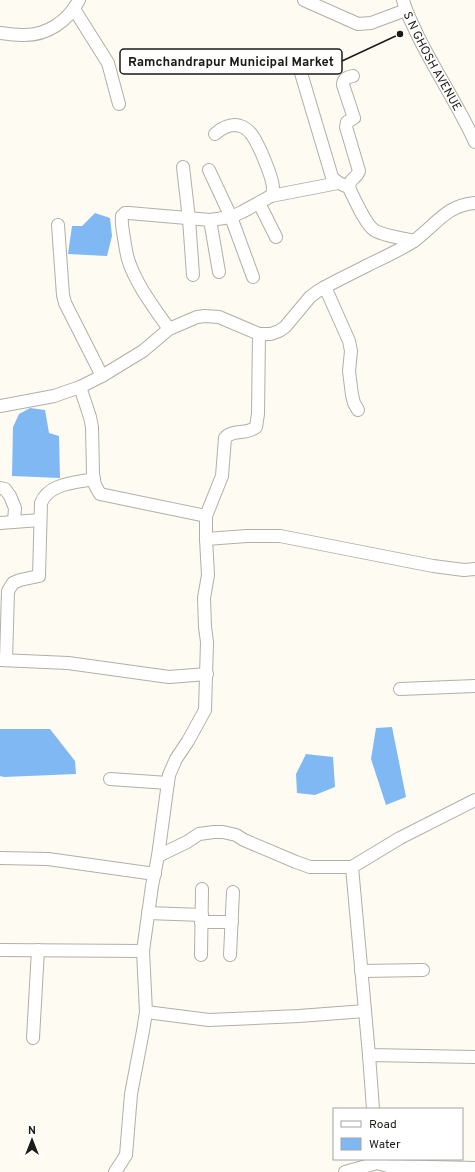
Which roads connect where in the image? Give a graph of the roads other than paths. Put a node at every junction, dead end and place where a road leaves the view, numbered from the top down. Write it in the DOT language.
graph roads {
  1 [pos="304,0"];
  2 [pos="76,5"];
  3 [pos="404,5"];
  4 [pos="0,33"];
  5 [pos="298,63"];
  6 [pos="353,76"];
  7 [pos="119,104"];
  8 [pos="215,134"];
  9 [pos="475,142"];
  10 [pos="183,167"];
  11 [pos="209,170"];
  12 [pos="344,185"];
  13 [pos="271,196"];
  14 [pos="259,203"];
  15 [pos="475,203"];
  16 [pos="231,217"];
  17 [pos="189,219"];
  18 [pos="210,220"];
  19 [pos="58,225"];
  20 [pos="276,237"];
  21 [pos="414,240"];
  22 [pos="219,272"];
  23 [pos="193,275"];
  24 [pos="253,277"];
  25 [pos="325,287"];
  26 [pos="169,329"];
  27 [pos="259,334"];
  28 [pos="102,376"];
  29 [pos="80,387"];
  30 [pos="0,406"];
  31 [pos="358,410"];
  32 [pos="94,480"];
  33 [pos="0,488"];
  34 [pos="206,516"];
  35 [pos="40,520"];
  36 [pos="14,522"];
  37 [pos="0,523"];
  38 [pos="206,539"];
  39 [pos="475,569"];
  40 [pos="3,660"];
  41 [pos="206,674"];
  42 [pos="475,686"];
  43 [pos="400,689"];
  44 [pos="110,779"];
  45 [pos="168,783"];
  46 [pos="475,800"];
  47 [pos="158,856"];
  48 [pos="0,858"];
  49 [pos="352,867"];
  50 [pos="155,874"];
  51 [pos="202,889"];
  52 [pos="233,892"];
  53 [pos="148,913"];
  54 [pos="202,918"];
  55 [pos="232,922"];
  56 [pos="0,950"];
  57 [pos="38,950"];
  58 [pos="144,951"];
  59 [pos="201,955"];
  60 [pos="230,955"];
  61 [pos="423,970"];
  62 [pos="361,971"];
  63 [pos="365,1010"];
  64 [pos="146,1012"];
  65 [pos="33,1038"];
  66 [pos="369,1055"];
  67 [pos="475,1057"];
  68 [pos="373,1108"];
  69 [pos="377,1161"];
  70 [pos="475,1168"];
  71 [pos="115,1172"];
  72 [pos="345,1172"];
  1 -- 3 [label="street"];
  2 -- 4 [label="street"];
  2 -- 7 [label="street"];
  3 -- 9 [label="street, S N GHOSH AVENUE"];
  5 -- 12 [label="street"];
  6 -- 12 [label="street"];
  8 -- 13 [label="street"];
  10 -- 17 [label="street"];
  11 -- 16 [label="street"];
  12 -- 13 [label="street"];
  12 -- 21 [label="street"];
  13 -- 14 [label="street"];
  14 -- 16 [label="street"];
  14 -- 20 [label="street"];
  15 -- 21 [label="street"];
  16 -- 18 [label="street"];
  16 -- 24 [label="street"];
  17 -- 18 [label="street"];
  17 -- 23 [label="street"];
  17 -- 26 [label="street"];
  18 -- 22 [label="street"];
  19 -- 28 [label="street"];
  21 -- 25 [label="street"];
  25 -- 27 [label="street"];
  25 -- 31 [label="street"];
  26 -- 27 [label="street"];
  26 -- 28 [label="street"];
  27 -- 34 [label="street"];
  28 -- 29 [label="street"];
  29 -- 30 [label="street"];
  29 -- 32 [label="street"];
  32 -- 34 [label="street"];
  32 -- 35 [label="street"];
  33 -- 36 [label="street"];
  34 -- 38 [label="street"];
  35 -- 36 [label="street"];
  35 -- 40 [label="street"];
  36 -- 37 [label="street"];
  38 -- 39 [label="street"];
  38 -- 41 [label="street"];
  40 -- 41 [label="street"];
  41 -- 45 [label="street"];
  42 -- 43 [label="street"];
  44 -- 45 [label="street"];
  45 -- 47 [label="street"];
  46 -- 49 [label="street"];
  47 -- 49 [label="street"];
  47 -- 50 [label="street"];
  48 -- 50 [label="street"];
  49 -- 62 [label="street"];
  50 -- 53 [label="street"];
  51 -- 54 [label="street"];
  52 -- 55 [label="street"];
  53 -- 54 [label="street"];
  53 -- 58 [label="street"];
  54 -- 55 [label="street"];
  54 -- 59 [label="street"];
  55 -- 60 [label="street"];
  56 -- 57 [label="street"];
  57 -- 58 [label="street"];
  57 -- 65 [label="street"];
  58 -- 64 [label="street"];
  61 -- 62 [label="street"];
  62 -- 63 [label="street"];
  63 -- 64 [label="street"];
  63 -- 66 [label="street"];
  64 -- 71 [label="street"];
  66 -- 67 [label="street"];
  66 -- 68 [label="street"];
  69 -- 70 [label="street"];
  69 -- 72 [label="street"];
}
